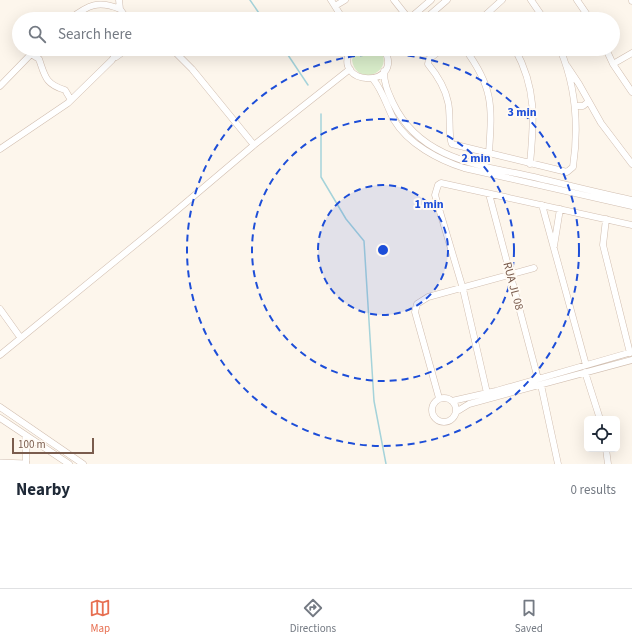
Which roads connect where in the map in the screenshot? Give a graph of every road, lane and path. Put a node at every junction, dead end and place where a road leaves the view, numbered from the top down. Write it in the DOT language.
graph roads {
  1 [pos="92,0"];
  2 [pos="119,0"];
  3 [pos="330,0"];
  4 [pos="345,0"];
  5 [pos="394,0"];
  6 [pos="431,0"];
  7 [pos="447,0"];
  8 [pos="502,0"];
  9 [pos="531,0"];
  10 [pos="578,0"];
  11 [pos="335,6"];
  12 [pos="86,7"];
  13 [pos="120,9"];
  14 [pos="79,12"];
  15 [pos="122,12"];
  16 [pos="339,12"];
  17 [pos="403,12"];
  18 [pos="417,12"];
  19 [pos="433,12"];
  20 [pos="489,12"];
  21 [pos="539,12"];
  22 [pos="586,12"];
  23 [pos="632,53"];
  24 [pos="29,56"];
  25 [pos="35,56"];
  26 [pos="115,56"];
  27 [pos="117,56"];
  28 [pos="179,56"];
  29 [pos="349,56"];
  30 [pos="387,56"];
  31 [pos="433,56"];
  32 [pos="470,56"];
  33 [pos="518,56"];
  34 [pos="563,56"];
  35 [pos="609,56"];
  36 [pos="112,60"];
  37 [pos="613,64"];
  38 [pos="566,65"];
  39 [pos="350,69"];
  40 [pos="384,71"];
  41 [pos="373,79"];
  42 [pos="579,84"];
  43 [pos="0,86"];
  44 [pos="573,88"];
  45 [pos="632,92"];
  46 [pos="71,100"];
  47 [pos="588,102"];
  48 [pos="576,106"];
  49 [pos="254,145"];
  50 [pos="0,149"];
  51 [pos="489,154"];
  52 [pos="530,164"];
  53 [pos="632,164"];
  54 [pos="489,194"];
  55 [pos="632,200"];
  56 [pos="542,205"];
  57 [pos="632,206"];
  58 [pos="560,209"];
  59 [pos="606,219"];
  60 [pos="632,225"];
  61 [pos="553,247"];
  62 [pos="534,268"];
  63 [pos="510,275"];
  64 [pos="463,289"];
  65 [pos="0,310"];
  66 [pos="20,337"];
  67 [pos="631,353"];
  68 [pos="0,355"];
  69 [pos="632,360"];
  70 [pos="586,365"];
  71 [pos="586,372"];
  72 [pos="564,375"];
  73 [pos="539,382"];
  74 [pos="487,393"];
  75 [pos="439,398"];
  76 [pos="452,400"];
  77 [pos="0,407"];
  78 [pos="456,412"];
  79 [pos="599,416"];
  80 [pos="0,418"];
  81 [pos="26,436"];
  82 [pos="606,452"];
  83 [pos="0,463"];
  84 [pos="26,463"];
  85 [pos="69,464"];
  86 [pos="83,464"];
  87 [pos="558,464"];
  88 [pos="608,464"];
  1 -- 12 [label="street"];
  2 -- 13 [label="street"];
  3 -- 11 [label="street"];
  4 -- 11 [label="street"];
  5 -- 17 [label="street"];
  6 -- 18 [label="street"];
  7 -- 19 [label="street"];
  8 -- 20 [label="street"];
  9 -- 21 [label="street"];
  10 -- 22 [label="street"];
  11 -- 16 [label="street"];
  12 -- 13 [label="street"];
  12 -- 14 [label="street"];
  13 -- 15 [label="street"];
  23 -- 37 [label="street"];
  24 -- 43 [label="street"];
  25 -- 46 [label="street"];
  26 -- 36 [label="street"];
  27 -- 36 [label="street"];
  28 -- 49 [label="street"];
  29 -- 39 [label="street"];
  30 -- 40 [label="street"];
  31 -- 51 [label="street"];
  32 -- 51 [label="street"];
  33 -- 52 [label="street"];
  34 -- 38 [label="street"];
  35 -- 37 [label="street"];
  36 -- 46 [label="street"];
  37 -- 45 [label="street"];
  38 -- 42 [label="street"];
  38 -- 44 [label="street"];
  39 -- 41 [label="street"];
  39 -- 49 [label="street"];
  40 -- 41 [label="street"];
  40 -- 55 [label="street"];
  41 -- 57 [label="street"];
  42 -- 44 [label="street"];
  42 -- 47 [label="street"];
  44 -- 48 [label="street"];
  46 -- 50 [label="street"];
  47 -- 48 [label="street"];
  47 -- 53 [label="street"];
  48 -- 52 [label="street"];
  49 -- 66 [label="street"];
  51 -- 52 [label="street"];
  54 -- 56 [label="street"];
  54 -- 63 [label="street, RUA JL 08"];
  54 -- 64 [label="street"];
  56 -- 58 [label="street"];
  56 -- 61 [label="street"];
  58 -- 59 [label="street"];
  58 -- 61 [label="street"];
  59 -- 60 [label="street"];
  59 -- 67 [label="street"];
  61 -- 70 [label="street"];
  62 -- 63 [label="street"];
  63 -- 64 [label="street"];
  63 -- 73 [label="street, RUA JL 08"];
  64 -- 74 [label="street"];
  64 -- 75 [label="street"];
  65 -- 66 [label="street"];
  66 -- 68 [label="street"];
  67 -- 70 [label="street"];
  69 -- 71 [label="street"];
  70 -- 72 [label="street"];
  71 -- 72 [label="street"];
  71 -- 79 [label="street"];
  72 -- 73 [label="street"];
  73 -- 74 [label="street"];
  73 -- 78 [label="street"];
  73 -- 87 [label="street, RUA JL 08"];
  74 -- 76 [label="street"];
  75 -- 76 [label="street"];
  75 -- 78 [label="street"];
  76 -- 78 [label="street"];
  77 -- 86 [label="street"];
  80 -- 81 [label="street"];
  81 -- 84 [label="street"];
  81 -- 85 [label="street"];
  82 -- 88 [label="street"];
  83 -- 84 [label="street"];
}
